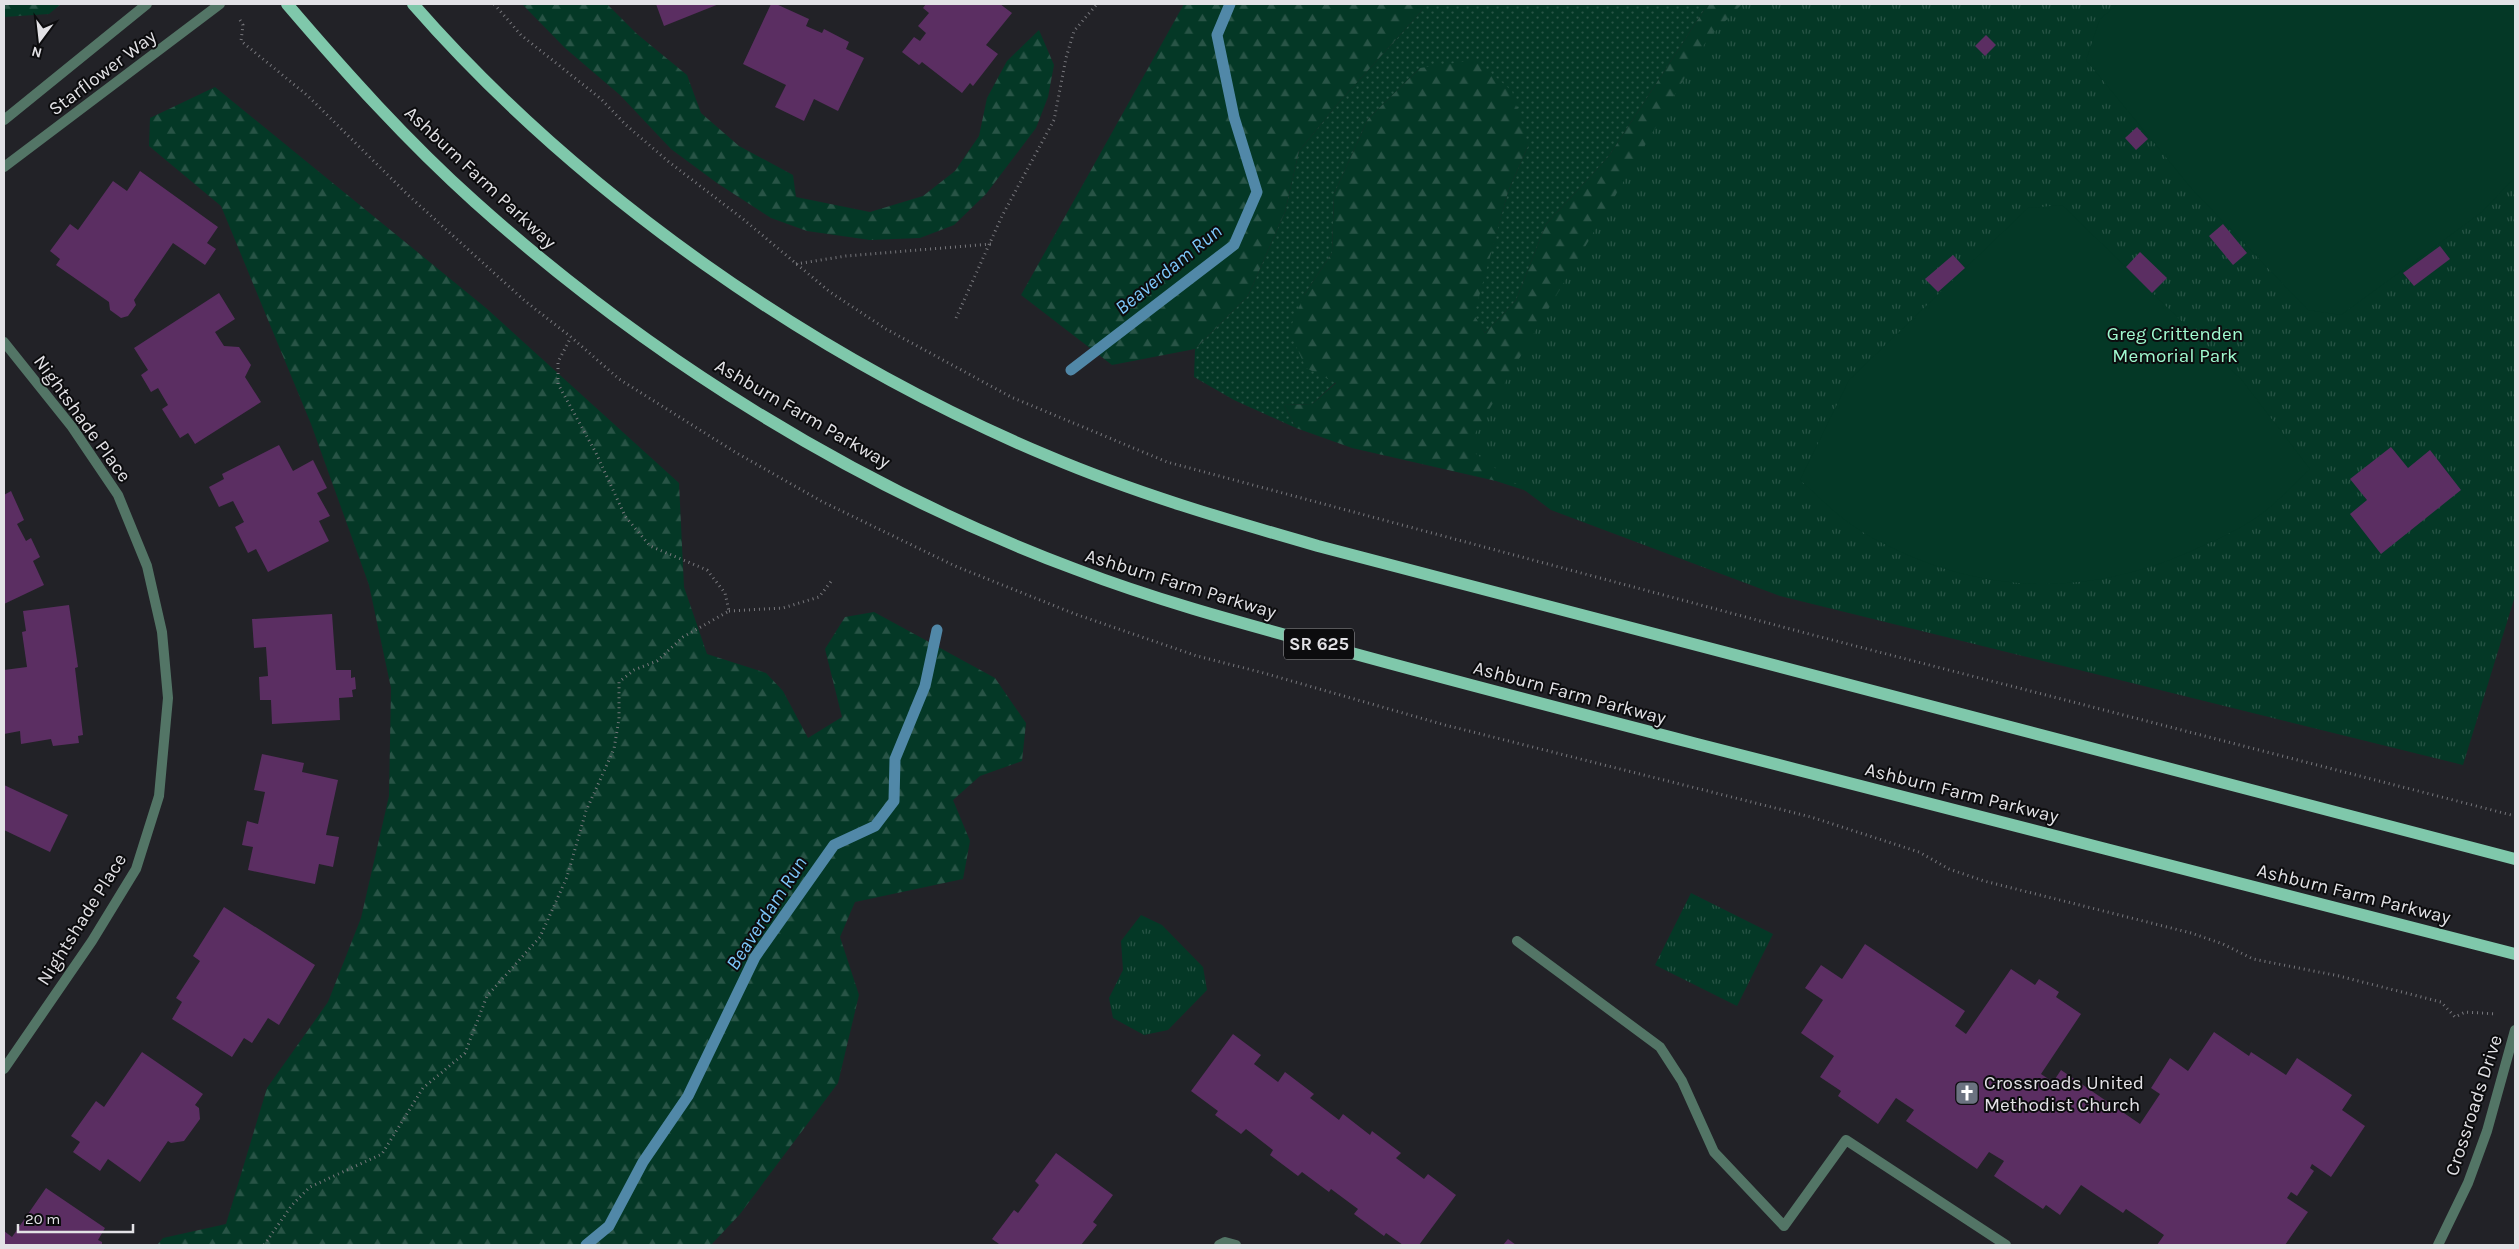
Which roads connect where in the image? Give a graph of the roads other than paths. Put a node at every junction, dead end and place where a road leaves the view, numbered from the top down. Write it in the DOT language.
graph roads {
  1 [pos="147,4"];
  2 [pos="220,4"];
  3 [pos="286,4"];
  4 [pos="413,4"];
  5 [pos="4,120"];
  6 [pos="4,167"];
  7 [pos="4,342"];
  8 [pos="2515,859"];
  9 [pos="1517,941"];
  10 [pos="2515,954"];
  11 [pos="2515,1030"];
  12 [pos="4,1069"];
  13 [pos="1220,1245"];
  14 [pos="1236,1245"];
  15 [pos="2006,1245"];
  16 [pos="2438,1245"];
  1 -- 5 [label="street, Starflower Way"];
  2 -- 6 [label="street, Starflower Way"];
  3 -- 10 [label="main road, Ashburn Farm Parkway / SR 625"];
  4 -- 8 [label="main road"];
  7 -- 12 [label="street, Nightshade Place"];
  9 -- 15 [label="street"];
  11 -- 16 [label="street, Crossroads Drive"];
  13 -- 14 [label="street"];
}
